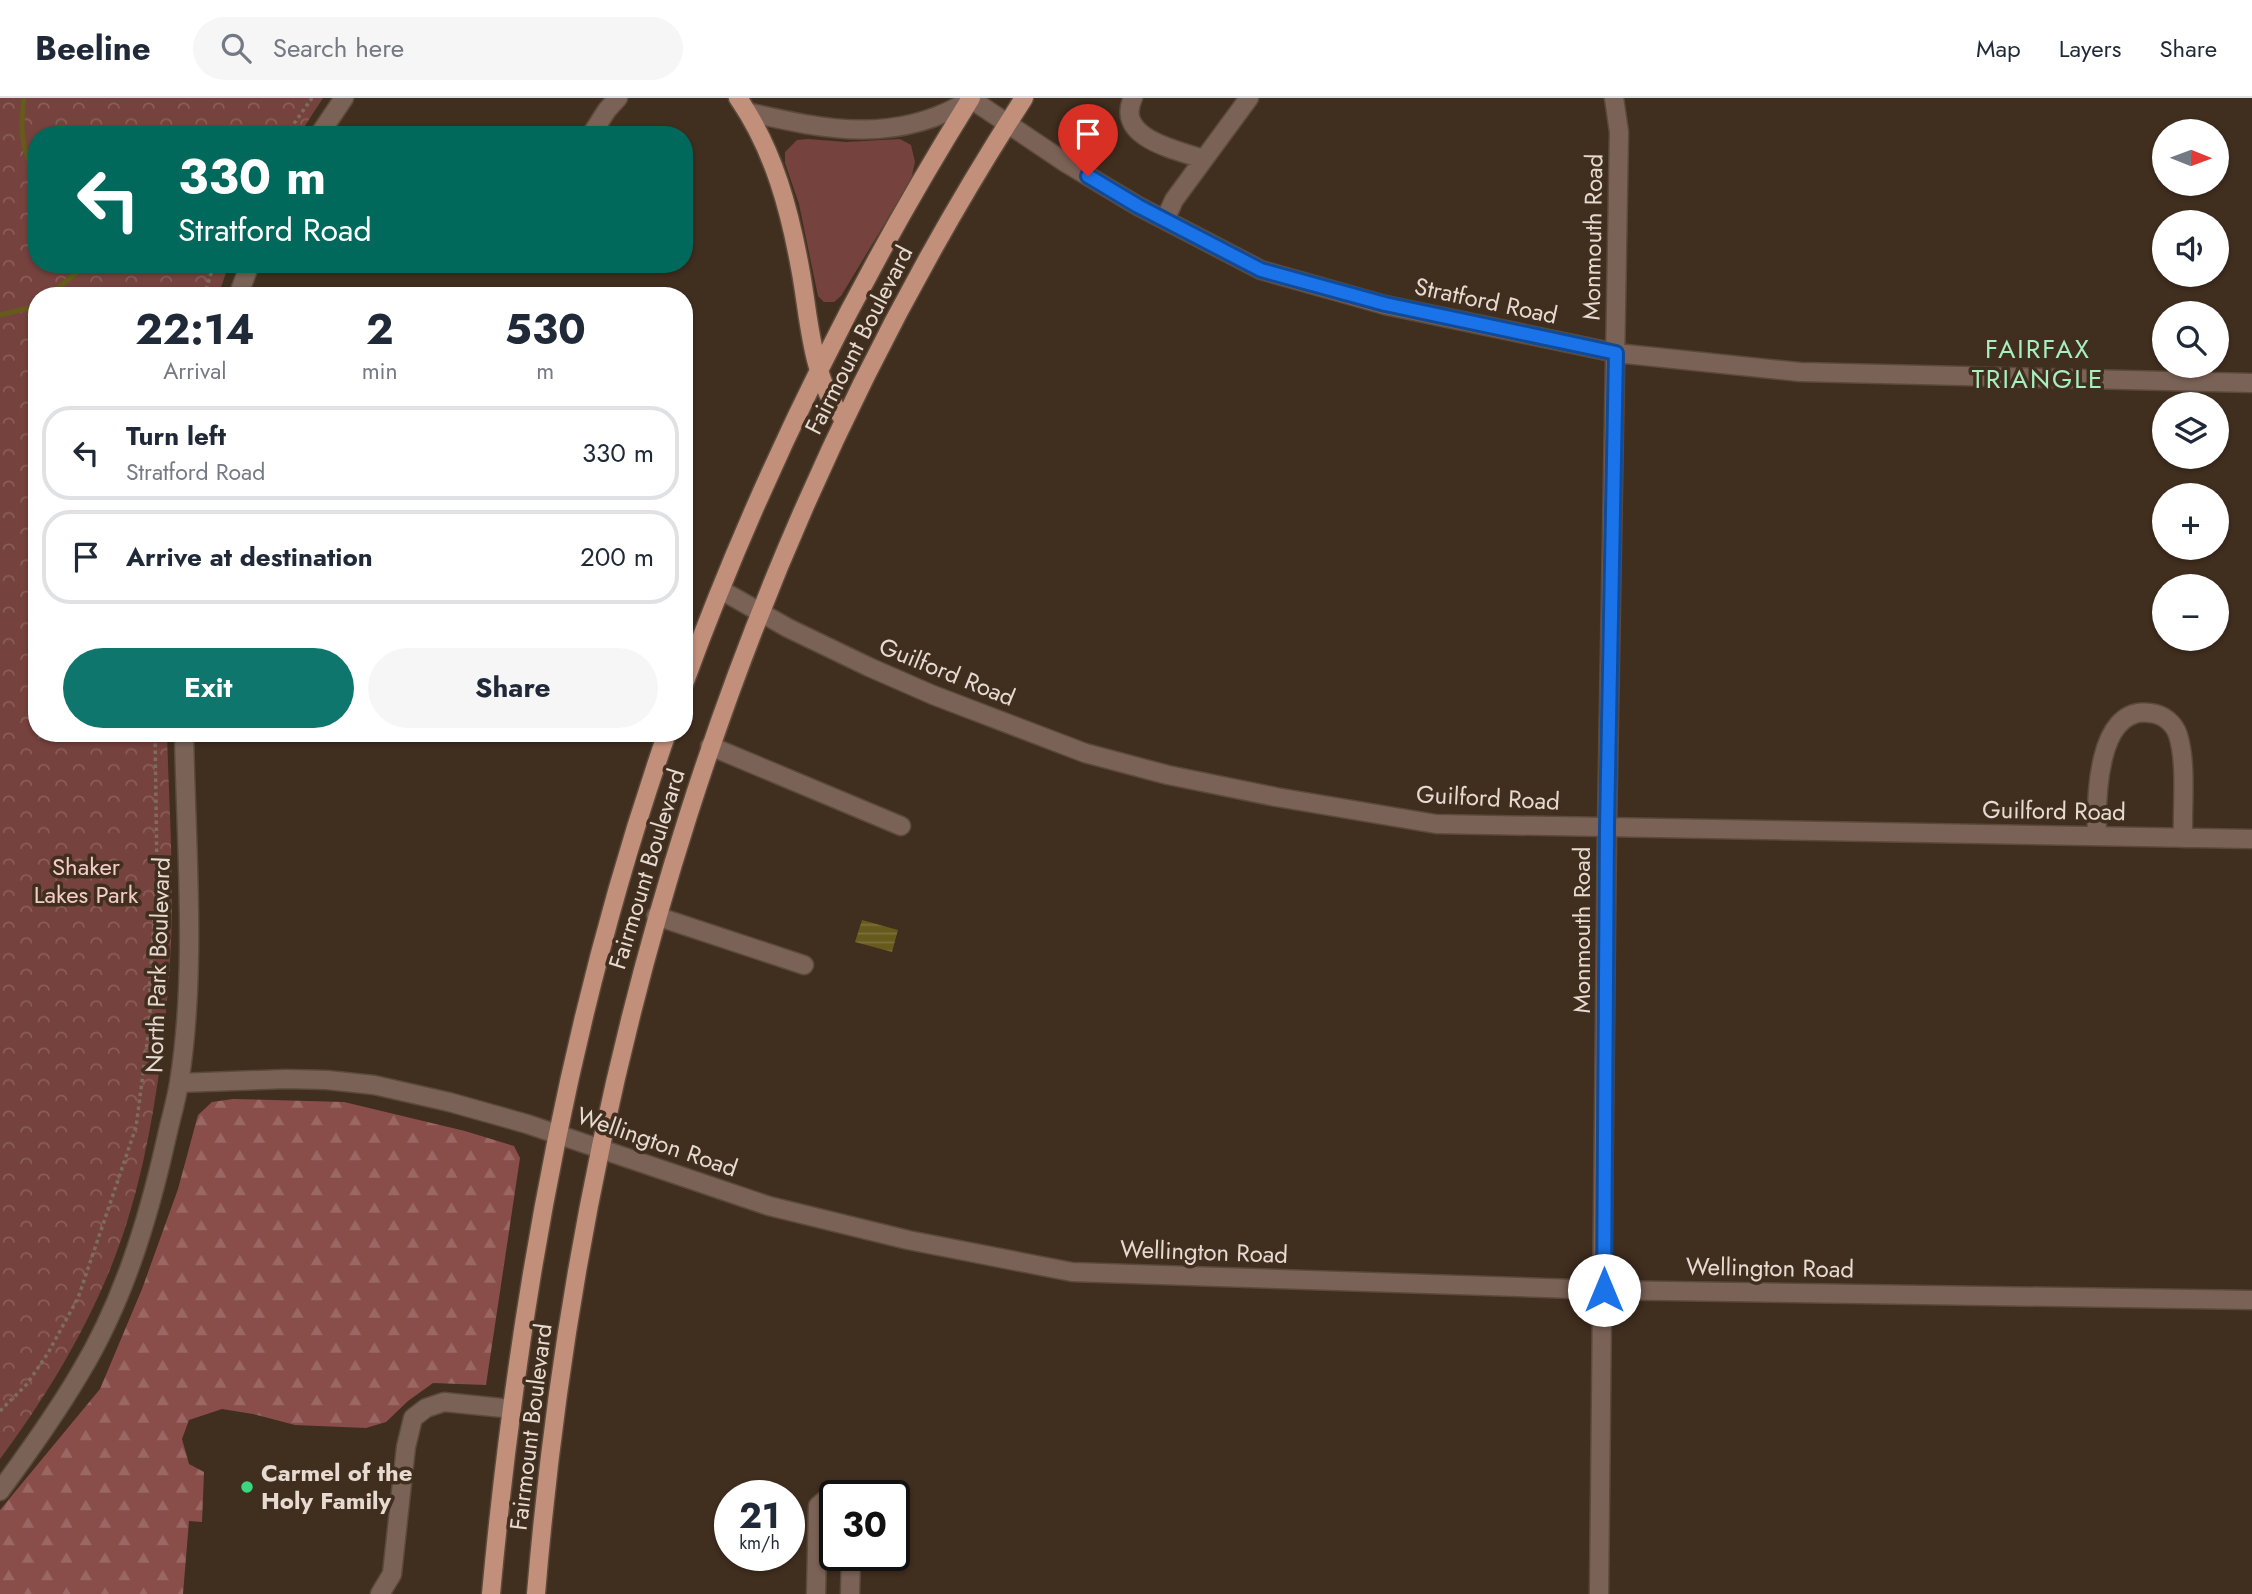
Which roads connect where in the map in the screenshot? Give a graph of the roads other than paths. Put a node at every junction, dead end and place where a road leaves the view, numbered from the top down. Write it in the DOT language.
graph roads {
  1 [pos="344,98"];
  2 [pos="618,98"];
  3 [pos="1024,98"];
  4 [pos="1133,98"];
  5 [pos="1249,98"];
  6 [pos="1614,98"];
  7 [pos="971,99"];
  8 [pos="742,105"];
  9 [pos="1008,123"];
  10 [pos="325,126"];
  11 [pos="597,126"];
  12 [pos="1203,159"];
  13 [pos="1165,220"];
  14 [pos="1616,353"];
  15 [pos="818,372"];
  16 [pos="2252,383"];
  17 [pos="844,420"];
  18 [pos="721,590"];
  19 [pos="760,612"];
  20 [pos="693,661"];
  21 [pos="184,742"];
  22 [pos="664,742"];
  23 [pos="710,746"];
  24 [pos="901,826"];
  25 [pos="1607,827"];
  26 [pos="2097,836"];
  27 [pos="2183,838"];
  28 [pos="2252,839"];
  29 [pos="656,916"];
  30 [pos="804,965"];
  31 [pos="179,1083"];
  32 [pos="556,1134"];
  33 [pos="600,1148"];
  34 [pos="1604,1290"];
  35 [pos="2252,1300"];
  36 [pos="512,1409"];
  37 [pos="0,1491"];
  38 [pos="819,1505"];
  39 [pos="850,1571"];
  40 [pos="380,1594"];
  41 [pos="491,1594"];
  42 [pos="536,1594"];
  43 [pos="816,1594"];
  44 [pos="850,1594"];
  45 [pos="1599,1594"];
  1 -- 10 [label="street"];
  2 -- 11 [label="street"];
  3 -- 9 [label="main road, Fairmount Boulevard"];
  4 -- 12 [label="street"];
  5 -- 12 [label="street"];
  6 -- 14 [label="street, Monmouth Road"];
  7 -- 8 [label="street"];
  7 -- 9 [label="street, Stratford Road"];
  7 -- 15 [label="main road, Fairmount Boulevard"];
  8 -- 15 [label="main road"];
  9 -- 13 [label="street, Stratford Road"];
  9 -- 17 [label="main road, Fairmount Boulevard"];
  12 -- 13 [label="street"];
  13 -- 14 [label="street, Stratford Road"];
  14 -- 16 [label="street, Stratford Road"];
  14 -- 25 [label="street, Monmouth Road"];
  15 -- 17 [label="main road"];
  15 -- 18 [label="main road, Fairmount Boulevard"];
  17 -- 19 [label="main road, Fairmount Boulevard"];
  18 -- 19 [label="street, Guilford Road"];
  18 -- 20 [label="main road, Fairmount Boulevard"];
  19 -- 23 [label="main road, Fairmount Boulevard"];
  19 -- 25 [label="street, Guilford Road"];
  21 -- 31 [label="street, North Park Boulevard"];
  22 -- 32 [label="main road, Fairmount Boulevard"];
  23 -- 24 [label="street"];
  23 -- 29 [label="main road, Fairmount Boulevard"];
  25 -- 26 [label="street, Guilford Road"];
  25 -- 34 [label="street, Monmouth Road"];
  26 -- 27 [label="street, Guilford Road"];
  26 -- 27 [label="street"];
  27 -- 28 [label="street, Guilford Road"];
  29 -- 30 [label="street"];
  29 -- 33 [label="main road, Fairmount Boulevard"];
  31 -- 32 [label="street, Wellington Road"];
  31 -- 37 [label="street, North Park Boulevard"];
  32 -- 33 [label="street, Wellington Road"];
  32 -- 36 [label="main road, Fairmount Boulevard"];
  33 -- 34 [label="street, Wellington Road"];
  33 -- 42 [label="main road, Fairmount Boulevard"];
  34 -- 35 [label="street, Wellington Road"];
  34 -- 45 [label="street, Monmouth Road"];
  36 -- 40 [label="street"];
  36 -- 41 [label="main road, Fairmount Boulevard"];
  38 -- 43 [label="street"];
  39 -- 44 [label="street"];
}
